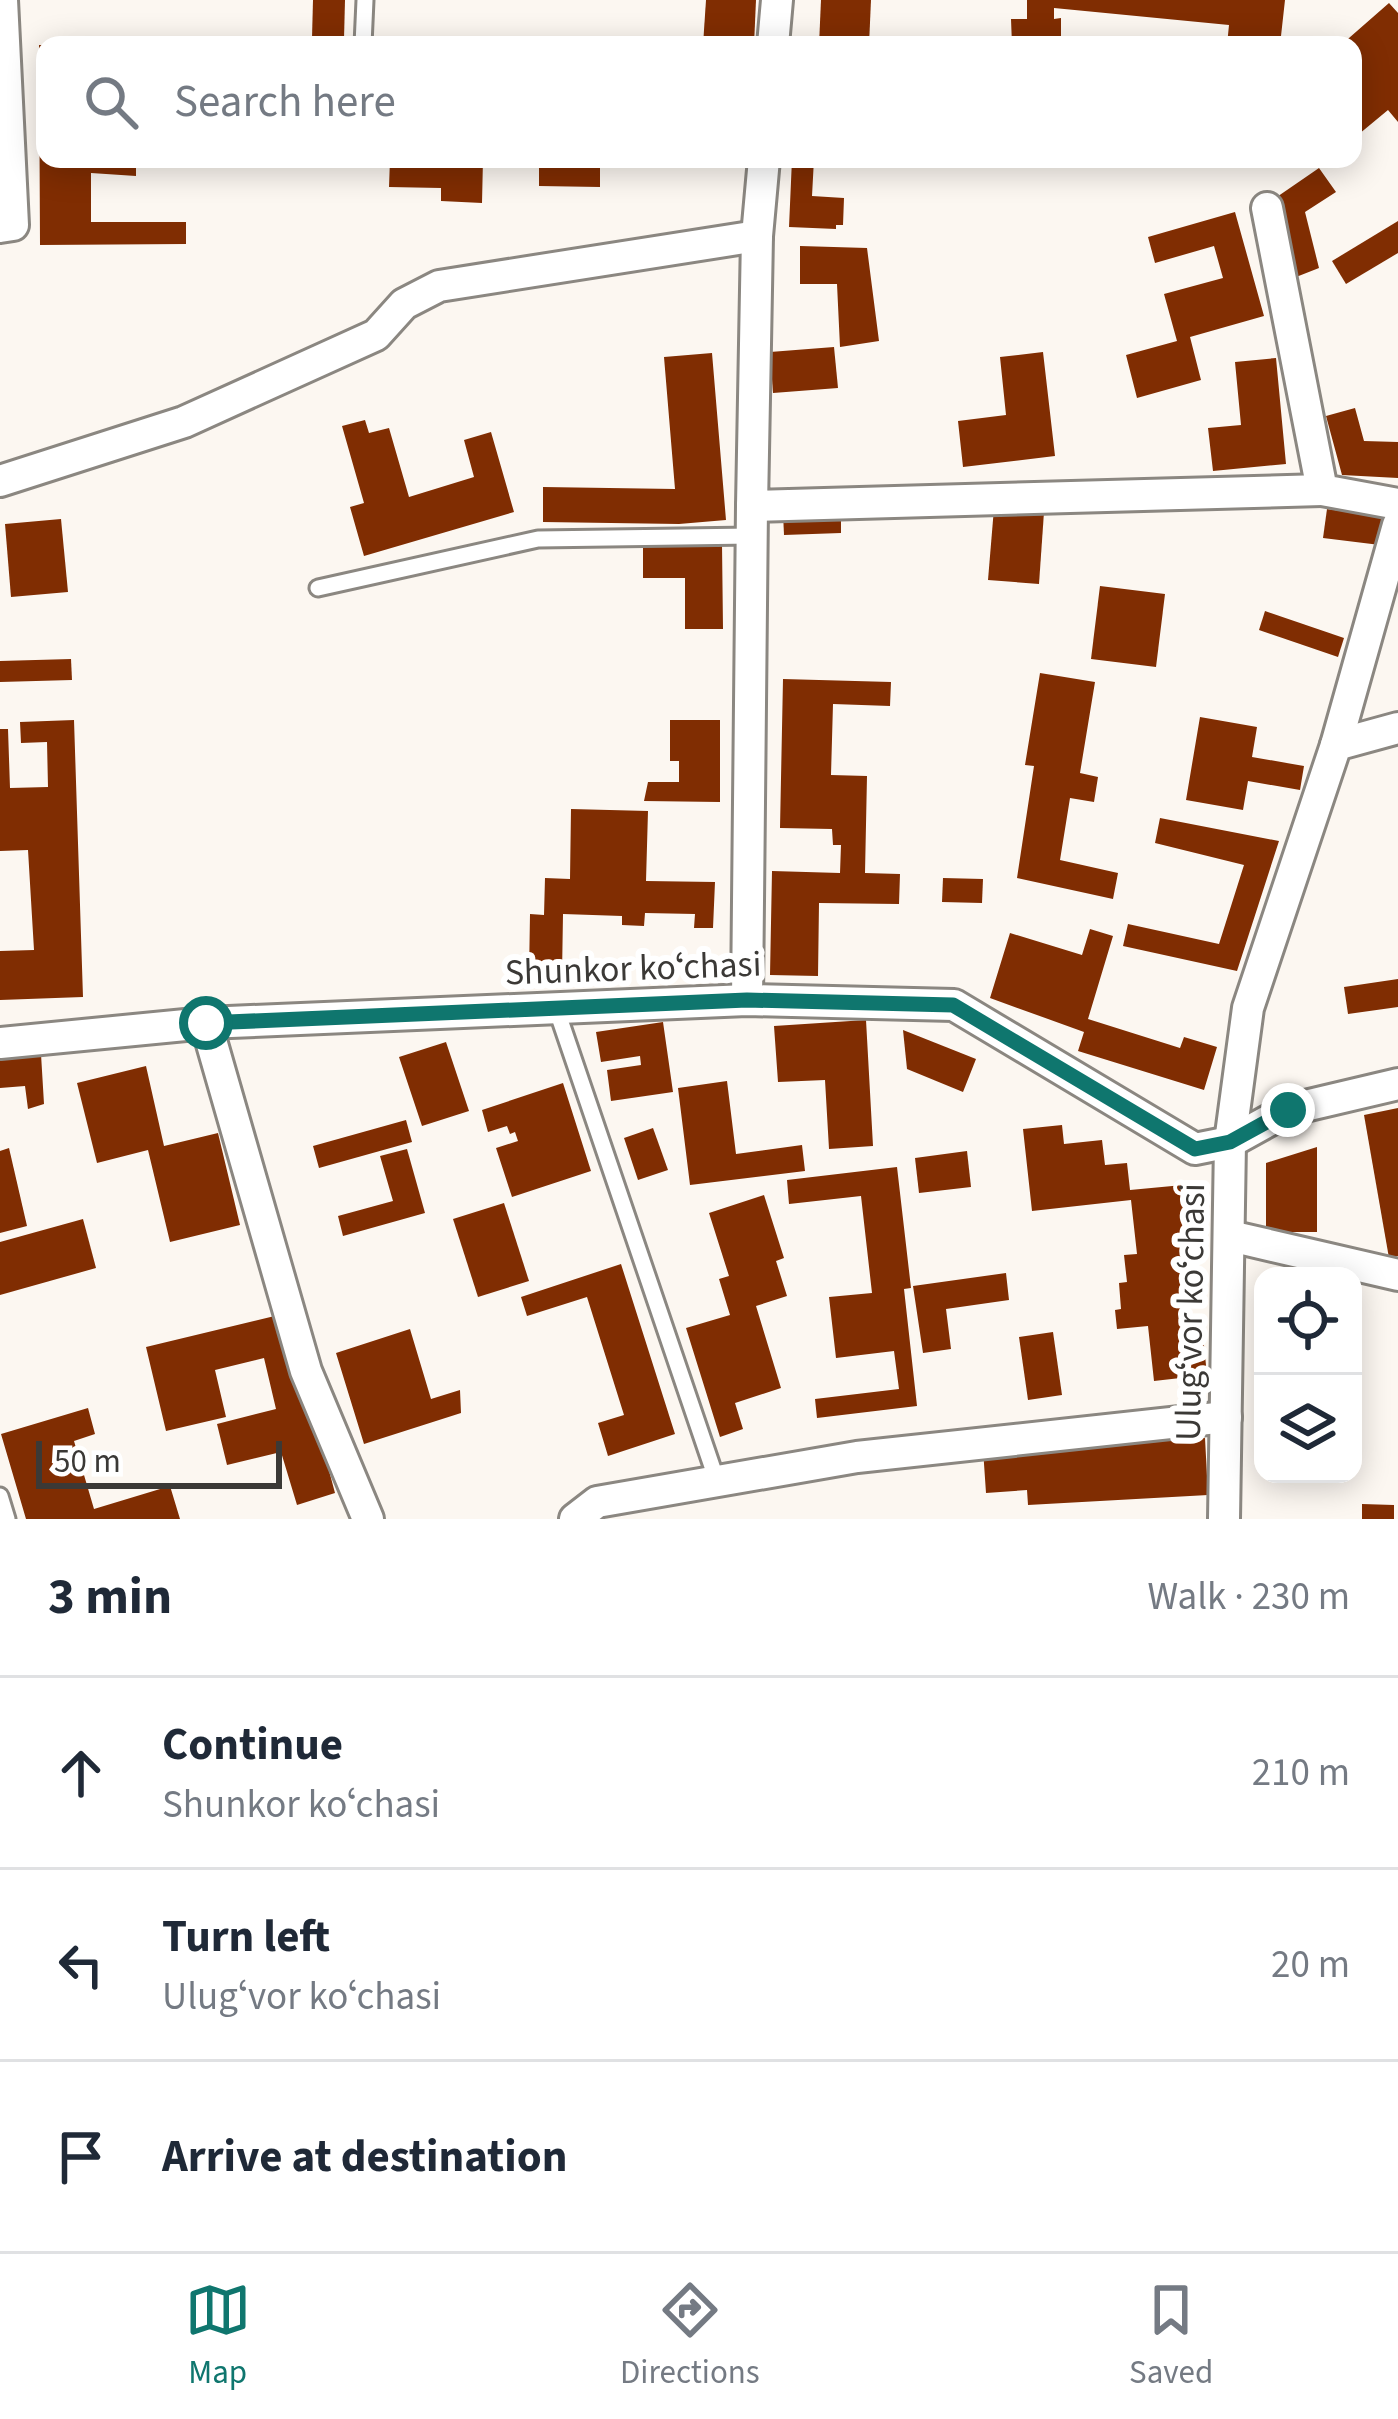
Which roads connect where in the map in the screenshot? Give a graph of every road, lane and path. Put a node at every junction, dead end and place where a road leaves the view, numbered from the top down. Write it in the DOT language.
graph roads {
  1 [pos="2,0"];
  2 [pos="365,0"];
  3 [pos="777,0"];
  4 [pos="363,36"];
  5 [pos="774,36"];
  6 [pos="763,168"];
  7 [pos="1267,208"];
  8 [pos="0,227"];
  9 [pos="757,236"];
  10 [pos="0,481"];
  11 [pos="1322,490"];
  12 [pos="1398,505"];
  13 [pos="752,521"];
  14 [pos="1398,525"];
  15 [pos="318,588"];
  16 [pos="1398,728"];
  17 [pos="1336,745"];
  18 [pos="747,1000"];
  19 [pos="556,1008"];
  20 [pos="206,1023"];
  21 [pos="0,1042"];
  22 [pos="1398,1084"];
  23 [pos="1230,1142"];
  24 [pos="1230,1236"];
  25 [pos="1398,1275"];
  26 [pos="1226,1418"];
  27 [pos="718,1481"];
  28 [pos="0,1496"];
  29 [pos="7,1519"];
  30 [pos="368,1519"];
  31 [pos="574,1519"];
  32 [pos="1225,1519"];
  1 -- 8 [label="street"];
  2 -- 4 [label="lane"];
  3 -- 5 [label="street"];
  6 -- 9 [label="street"];
  7 -- 11 [label="street"];
  9 -- 10 [label="street"];
  9 -- 13 [label="street"];
  11 -- 12 [label="street"];
  11 -- 13 [label="street"];
  13 -- 15 [label="lane"];
  13 -- 18 [label="street"];
  14 -- 17 [label="street"];
  16 -- 17 [label="street"];
  17 -- 23 [label="street"];
  18 -- 19 [label="street, Shunkor koʻchasi"];
  18 -- 23 [label="street, Shunkor koʻchasi"];
  19 -- 20 [label="street, Shunkor koʻchasi"];
  19 -- 27 [label="lane"];
  20 -- 21 [label="street, Shunkor koʻchasi"];
  20 -- 30 [label="street"];
  22 -- 23 [label="street, Ulugʻvor koʻchasi"];
  23 -- 24 [label="street, Ulugʻvor koʻchasi"];
  24 -- 25 [label="street"];
  24 -- 26 [label="street, Ulugʻvor koʻchasi"];
  26 -- 27 [label="street"];
  26 -- 32 [label="street, Ulugʻvor koʻchasi"];
  27 -- 31 [label="street"];
  28 -- 29 [label="lane"];
}
